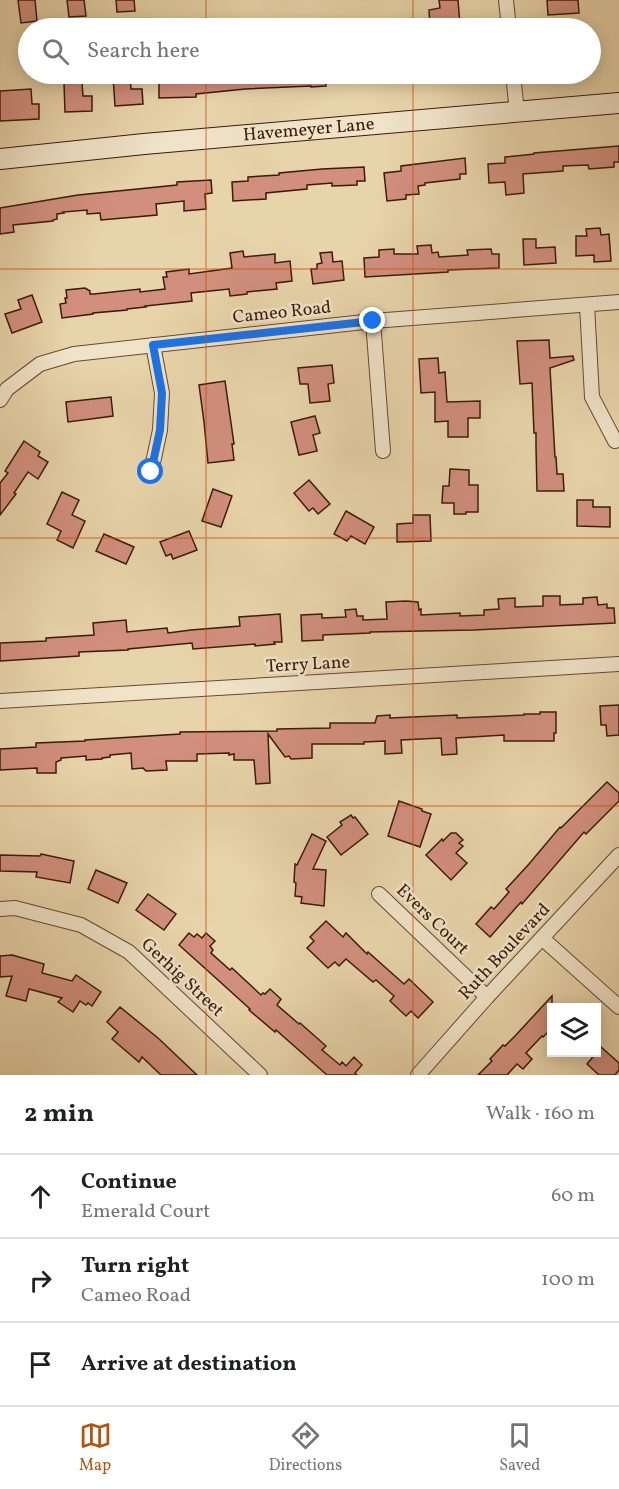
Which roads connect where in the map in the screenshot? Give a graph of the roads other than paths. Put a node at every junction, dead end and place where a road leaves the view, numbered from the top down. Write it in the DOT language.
graph roads {
  1 [pos="506,0"];
  2 [pos="508,18"];
  3 [pos="514,84"];
  4 [pos="619,103"];
  5 [pos="517,112"];
  6 [pos="0,159"];
  7 [pos="619,302"];
  8 [pos="587,305"];
  9 [pos="373,321"];
  10 [pos="153,345"];
  11 [pos="0,400"];
  12 [pos="615,441"];
  13 [pos="383,451"];
  14 [pos="151,472"];
  15 [pos="619,664"];
  16 [pos="0,701"];
  17 [pos="619,855"];
  18 [pos="379,894"];
  19 [pos="0,909"];
  20 [pos="543,939"];
  21 [pos="487,997"];
  22 [pos="619,1007"];
  23 [pos="260,1075"];
  24 [pos="418,1075"];
  1 -- 2 [label="street"];
  3 -- 5 [label="street"];
  4 -- 5 [label="street, Havemeyer Lane"];
  5 -- 6 [label="street, Havemeyer Lane"];
  7 -- 8 [label="street, Cameo Road"];
  8 -- 9 [label="street, Cameo Road"];
  8 -- 12 [label="street"];
  9 -- 10 [label="street, Cameo Road"];
  9 -- 13 [label="street"];
  10 -- 11 [label="street, Cameo Road"];
  10 -- 14 [label="street"];
  15 -- 16 [label="street, Terry Lane"];
  17 -- 20 [label="street, Ruth Boulevard"];
  18 -- 21 [label="street, Evers Court"];
  19 -- 23 [label="street, Gerhig Street"];
  20 -- 21 [label="street, Ruth Boulevard"];
  20 -- 22 [label="street"];
  21 -- 24 [label="street, Ruth Boulevard"];
}
